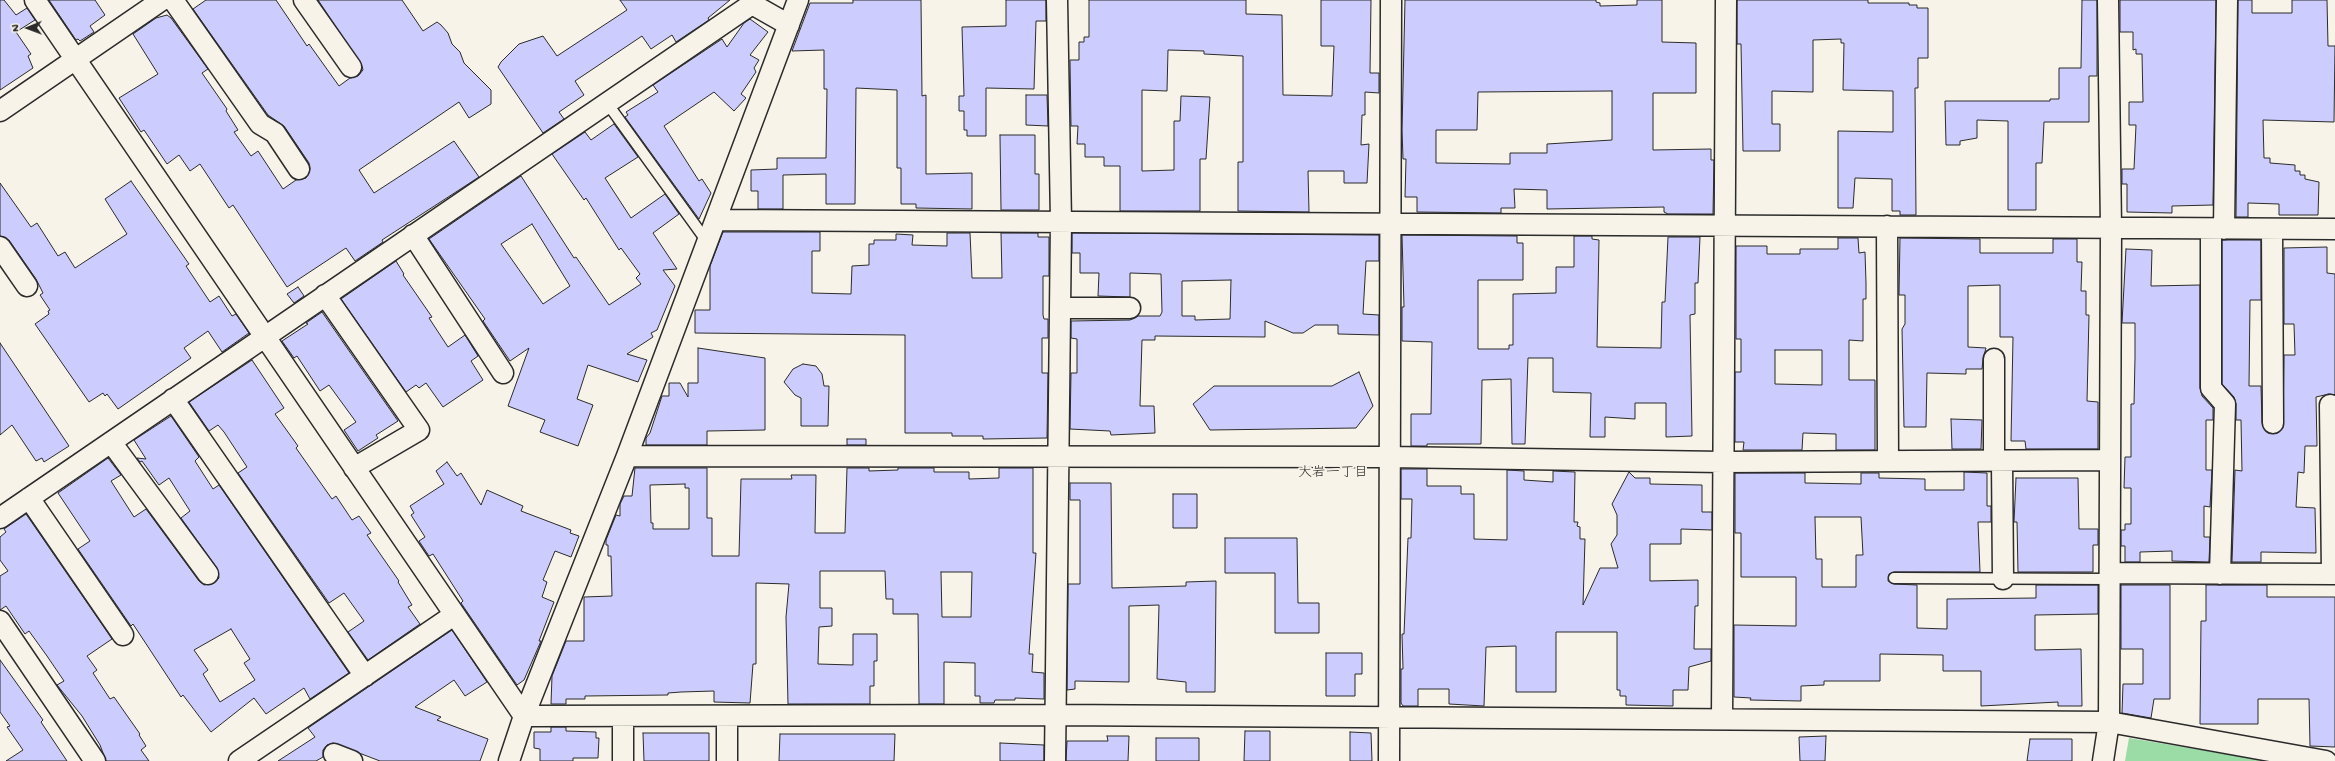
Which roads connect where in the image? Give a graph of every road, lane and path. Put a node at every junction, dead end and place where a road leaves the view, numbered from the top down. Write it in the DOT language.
graph roads {
  1 [pos="35,0"];
  2 [pos="162,0"];
  3 [pos="173,0"];
  4 [pos="304,0"];
  5 [pos="798,0"];
  6 [pos="1057,0"];
  7 [pos="1391,0"];
  8 [pos="1726,0"];
  9 [pos="2108,0"];
  10 [pos="2227,0"];
  11 [pos="752,2"];
  12 [pos="789,25"];
  13 [pos="76,59"];
  14 [pos="351,67"];
  15 [pos="607,103"];
  16 [pos="0,111"];
  17 [pos="299,169"];
  18 [pos="717,220"];
  19 [pos="1061,221"];
  20 [pos="1724,224"];
  21 [pos="1392,225"];
  22 [pos="1887,226"];
  23 [pos="2111,228"];
  24 [pos="2218,229"];
  25 [pos="2272,229"];
  26 [pos="2335,229"];
  27 [pos="412,235"];
  28 [pos="708,243"];
  29 [pos="0,247"];
  30 [pos="27,286"];
  31 [pos="325,295"];
  32 [pos="1060,308"];
  33 [pos="1130,308"];
  34 [pos="264,336"];
  35 [pos="1994,359"];
  36 [pos="503,373"];
  37 [pos="173,398"];
  38 [pos="2330,405"];
  39 [pos="2273,423"];
  40 [pos="111,442"];
  41 [pos="627,456"];
  42 [pos="1058,456"];
  43 [pos="1389,457"];
  44 [pos="2109,460"];
  45 [pos="1888,461"];
  46 [pos="1998,461"];
  47 [pos="1722,462"];
  48 [pos="354,468"];
  49 [pos="29,498"];
  50 [pos="0,518"];
  51 [pos="208,574"];
  52 [pos="2220,574"];
  53 [pos="2333,574"];
  54 [pos="2110,576"];
  55 [pos="1894,578"];
  56 [pos="2003,579"];
  57 [pos="454,615"];
  58 [pos="0,621"];
  59 [pos="123,635"];
  60 [pos="364,676"];
  61 [pos="1056,715"];
  62 [pos="524,716"];
  63 [pos="624,716"];
  64 [pos="727,716"];
  65 [pos="1389,717"];
  66 [pos="1722,719"];
  67 [pos="2109,722"];
  68 [pos="95,761"];
  69 [pos="239,761"];
  70 [pos="509,761"];
  71 [pos="623,761"];
  72 [pos="727,761"];
  73 [pos="1056,761"];
  74 [pos="1389,761"];
  75 [pos="2103,761"];
  76 [pos="2326,761"];
  1 -- 13 [label="street"];
  2 -- 13 [label="street"];
  3 -- 17 [label="street"];
  4 -- 14 [label="street"];
  5 -- 12 [label="street"];
  6 -- 19 [label="street"];
  7 -- 21 [label="street"];
  8 -- 20 [label="street"];
  9 -- 23 [label="street"];
  10 -- 24 [label="street"];
  11 -- 12 [label="street"];
  11 -- 15 [label="street"];
  12 -- 18 [label="street"];
  13 -- 16 [label="street"];
  13 -- 34 [label="street"];
  15 -- 27 [label="street"];
  15 -- 28 [label="lane"];
  18 -- 19 [label="street"];
  18 -- 28 [label="street"];
  19 -- 21 [label="street"];
  19 -- 32 [label="street"];
  20 -- 21 [label="street"];
  20 -- 22 [label="street"];
  20 -- 47 [label="street"];
  21 -- 43 [label="street"];
  22 -- 23 [label="street"];
  22 -- 45 [label="street"];
  23 -- 24 [label="street"];
  23 -- 44 [label="street"];
  24 -- 25 [label="street"];
  24 -- 52 [label="street"];
  25 -- 26 [label="street"];
  25 -- 39 [label="street"];
  27 -- 31 [label="street"];
  27 -- 36 [label="street"];
  28 -- 41 [label="street"];
  29 -- 30 [label="street"];
  31 -- 34 [label="street"];
  31 -- 48 [label="street"];
  32 -- 33 [label="street"];
  32 -- 42 [label="street"];
  34 -- 37 [label="street"];
  34 -- 48 [label="street"];
  35 -- 46 [label="street"];
  37 -- 40 [label="street"];
  37 -- 60 [label="street"];
  38 -- 53 [label="street"];
  40 -- 49 [label="street"];
  40 -- 51 [label="street"];
  41 -- 42 [label="street"];
  41 -- 62 [label="street"];
  42 -- 43 [label="street"];
  42 -- 61 [label="street"];
  43 -- 47 [label="street"];
  43 -- 65 [label="street"];
  44 -- 46 [label="street"];
  44 -- 54 [label="street"];
  45 -- 46 [label="street"];
  45 -- 47 [label="street"];
  46 -- 56 [label="street"];
  47 -- 66 [label="street"];
  48 -- 57 [label="street"];
  49 -- 50 [label="street"];
  49 -- 59 [label="street"];
  52 -- 53 [label="street"];
  52 -- 54 [label="street"];
  54 -- 56 [label="lane"];
  54 -- 67 [label="street"];
  55 -- 56 [label="lane"];
  57 -- 60 [label="street"];
  57 -- 62 [label="street"];
  58 -- 68 [label="street"];
  60 -- 69 [label="street"];
  61 -- 64 [label="street"];
  61 -- 65 [label="street"];
  61 -- 73 [label="street"];
  62 -- 63 [label="street"];
  62 -- 70 [label="street"];
  63 -- 64 [label="street"];
  63 -- 71 [label="street"];
  64 -- 72 [label="street"];
  65 -- 66 [label="street"];
  65 -- 74 [label="street"];
  66 -- 67 [label="street"];
  67 -- 75 [label="street"];
  67 -- 76 [label="street"];
}
